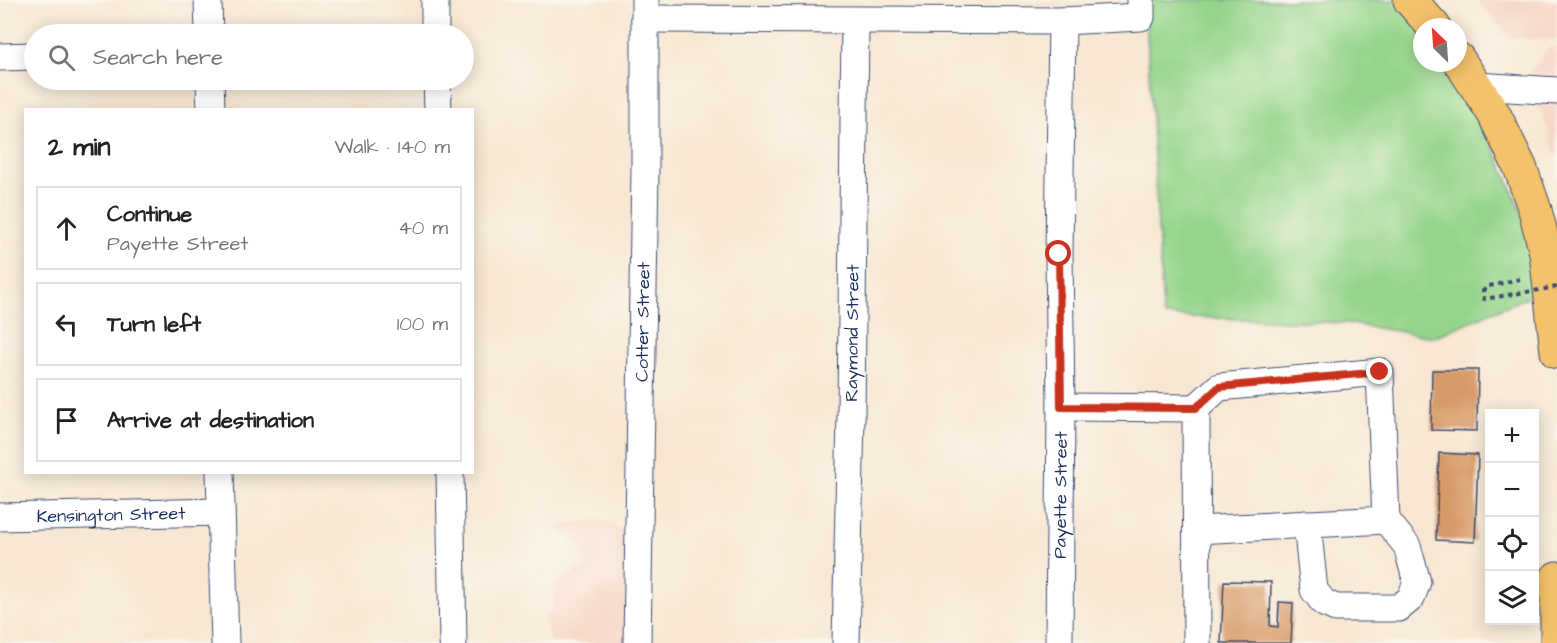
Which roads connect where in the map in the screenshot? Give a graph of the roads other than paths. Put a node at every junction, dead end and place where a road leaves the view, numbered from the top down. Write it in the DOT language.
graph roads {
  1 [pos="208,0"];
  2 [pos="435,0"];
  3 [pos="1410,0"];
  4 [pos="1141,9"];
  5 [pos="645,10"];
  6 [pos="1426,18"];
  7 [pos="855,21"];
  8 [pos="1062,21"];
  9 [pos="209,24"];
  10 [pos="435,24"];
  11 [pos="24,56"];
  12 [pos="0,57"];
  13 [pos="1467,72"];
  14 [pos="1476,86"];
  15 [pos="210,90"];
  16 [pos="437,90"];
  17 [pos="1557,91"];
  18 [pos="211,108"];
  19 [pos="438,108"];
  20 [pos="1557,352"];
  21 [pos="1061,407"];
  22 [pos="1196,408"];
  23 [pos="220,474"];
  24 [pos="450,474"];
  25 [pos="221,512"];
  26 [pos="0,517"];
  27 [pos="1386,520"];
  28 [pos="1307,524"];
  29 [pos="1197,530"];
  30 [pos="1557,578"];
  31 [pos="225,643"];
  32 [pos="453,643"];
  33 [pos="637,643"];
  34 [pos="846,643"];
  35 [pos="1059,643"];
  36 [pos="1197,643"];
  37 [pos="1557,643"];
  1 -- 9 [label="street"];
  2 -- 10 [label="street"];
  3 -- 6 [label="main road"];
  4 -- 8 [label="street"];
  5 -- 7 [label="street"];
  5 -- 33 [label="street, Cotter Street"];
  7 -- 8 [label="street"];
  7 -- 34 [label="street, Raymond Street"];
  8 -- 21 [label="street, Payette Street"];
  11 -- 12 [label="street"];
  13 -- 14 [label="main road"];
  14 -- 17 [label="street"];
  14 -- 20 [label="main road"];
  15 -- 18 [label="street"];
  16 -- 19 [label="street"];
  21 -- 22 [label="street"];
  21 -- 35 [label="street, Payette Street"];
  22 -- 27 [label="street"];
  22 -- 29 [label="street"];
  23 -- 25 [label="street"];
  24 -- 32 [label="street"];
  25 -- 26 [label="street, Kensington Street"];
  25 -- 31 [label="street"];
  27 -- 28 [label="street"];
  27 -- 28 [label="street"];
  28 -- 29 [label="street"];
  29 -- 36 [label="street"];
  30 -- 37 [label="main road"];
}
